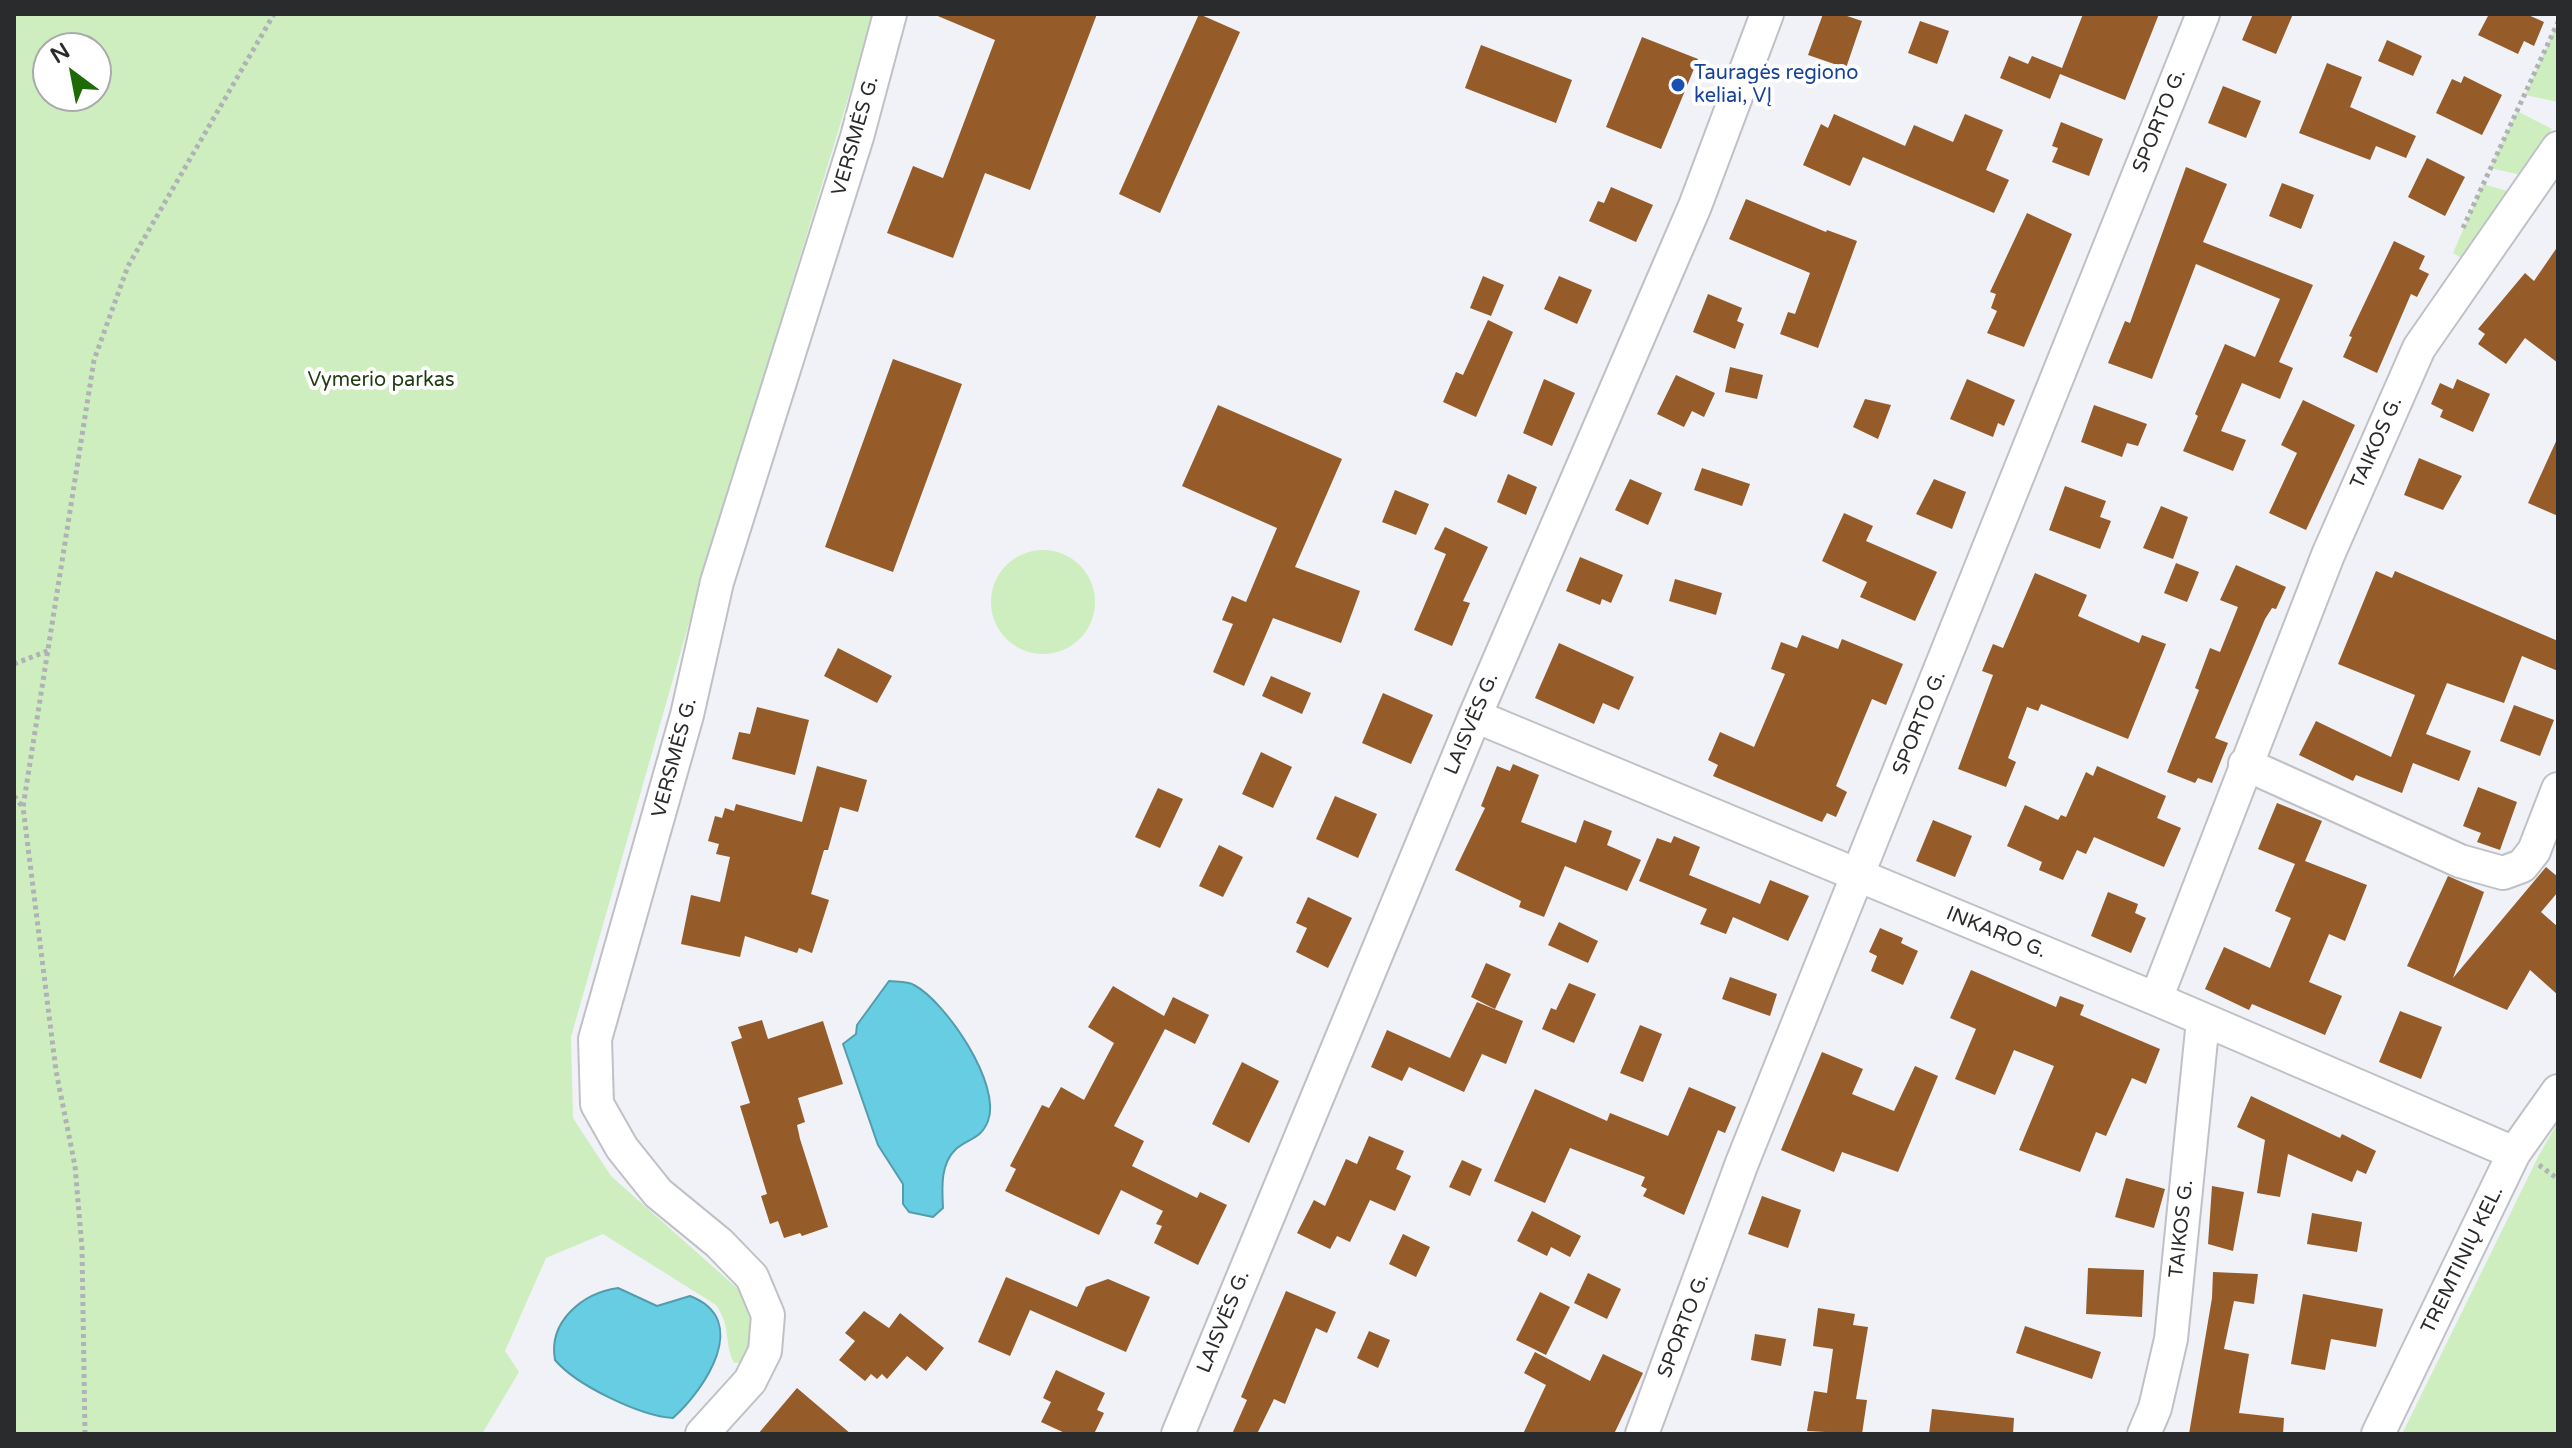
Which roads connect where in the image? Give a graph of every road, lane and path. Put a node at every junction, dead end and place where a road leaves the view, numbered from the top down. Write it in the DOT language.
graph roads {
  1 [pos="274,14"];
  2 [pos="890,14"];
  3 [pos="1767,14"];
  4 [pos="2203,14"];
  5 [pos="2558,22"];
  6 [pos="2558,148"];
  7 [pos="2458,241"];
  8 [pos="50,650"];
  9 [pos="14,664"];
  10 [pos="1475,716"];
  11 [pos="2245,764"];
  12 [pos="2558,789"];
  13 [pos="14,796"];
  14 [pos="23,807"];
  15 [pos="1859,876"];
  16 [pos="2156,999"];
  17 [pos="2203,1020"];
  18 [pos="2558,1091"];
  19 [pos="2514,1153"];
  20 [pos="85,1434"];
  21 [pos="702,1434"];
  22 [pos="1178,1434"];
  23 [pos="1642,1434"];
  24 [pos="2144,1434"];
  25 [pos="2378,1434"];
  1 -- 8 [label="path"];
  2 -- 21 [label="street, VERSMĖS G."];
  3 -- 10 [label="street, LAISVĖS G."];
  4 -- 15 [label="street, SPORTO G."];
  5 -- 7 [label="path"];
  6 -- 11 [label="street, TAIKOS G."];
  8 -- 9 [label="path"];
  8 -- 14 [label="path"];
  10 -- 15 [label="street, INKARO G."];
  10 -- 22 [label="street, LAISVĖS G."];
  11 -- 12 [label="street"];
  11 -- 16 [label="street, TAIKOS G."];
  13 -- 14 [label="path"];
  14 -- 20 [label="path"];
  15 -- 16 [label="street, INKARO G."];
  15 -- 23 [label="street, SPORTO G."];
  16 -- 17 [label="street, INKARO G."];
  17 -- 19 [label="street, INKARO G."];
  17 -- 24 [label="street, TAIKOS G."];
  18 -- 19 [label="street, TREMTINIŲ KEL."];
  19 -- 25 [label="street, TREMTINIŲ KEL."];
}
